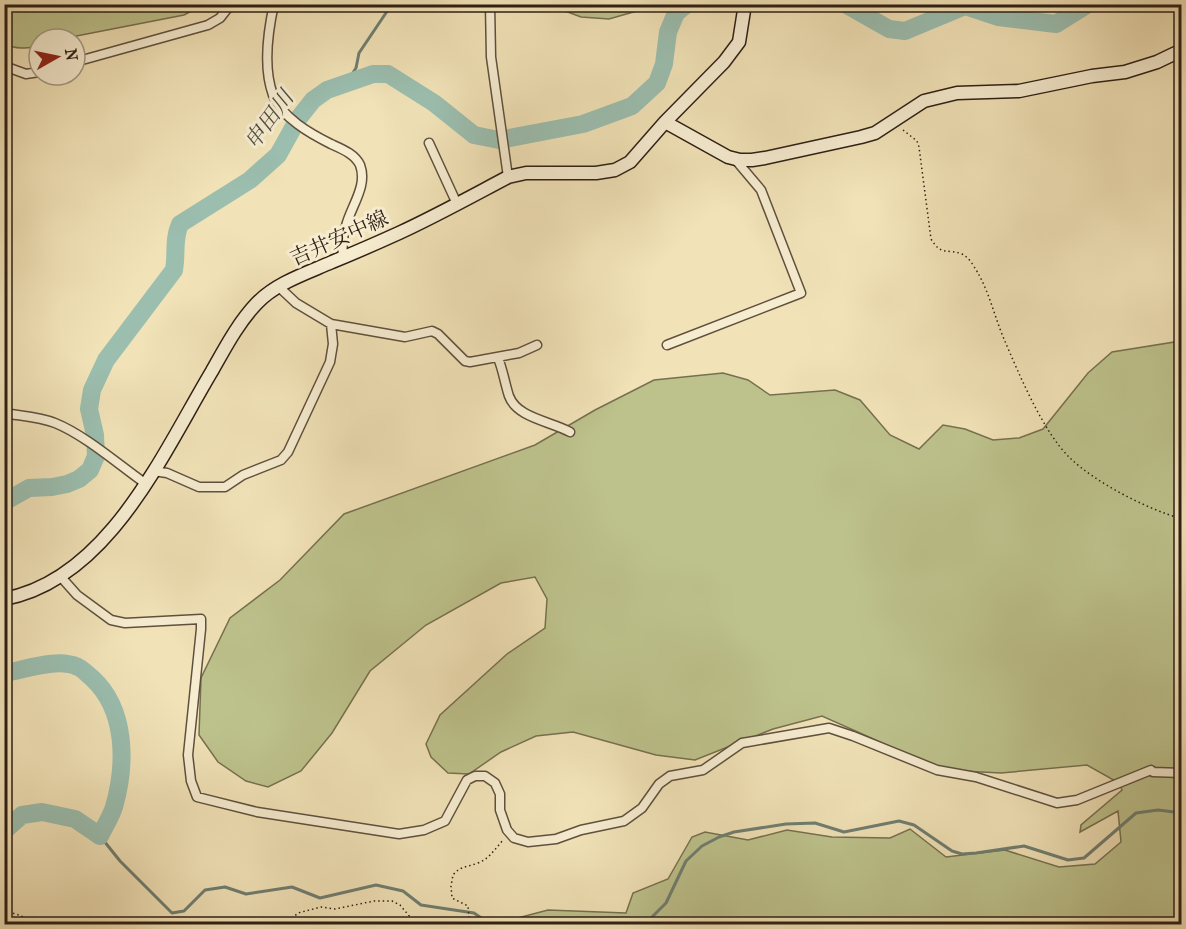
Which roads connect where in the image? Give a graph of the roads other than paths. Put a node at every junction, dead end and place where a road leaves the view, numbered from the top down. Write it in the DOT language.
graph roads {
  1 [pos="231,4"];
  2 [pos="274,4"];
  3 [pos="490,4"];
  4 [pos="745,5"];
  5 [pos="1182,50"];
  6 [pos="87,59"];
  7 [pos="4,66"];
  8 [pos="27,74"];
  9 [pos="665,122"];
  10 [pos="429,143"];
  11 [pos="734,158"];
  12 [pos="508,177"];
  13 [pos="457,204"];
  14 [pos="343,258"];
  15 [pos="279,287"];
  16 [pos="331,324"];
  17 [pos="537,345"];
  18 [pos="667,345"];
  19 [pos="498,358"];
  20 [pos="4,413"];
  21 [pos="570,432"];
  22 [pos="153,471"];
  23 [pos="146,483"];
  24 [pos="61,577"];
  25 [pos="4,599"];
  26 [pos="1182,773"];
  1 -- 6 [label="street"];
  2 -- 14 [label="street"];
  3 -- 12 [label="street"];
  4 -- 9 [label="main road, 吉井安中線"];
  5 -- 11 [label="main road"];
  7 -- 8 [label="street"];
  9 -- 11 [label="main road"];
  9 -- 12 [label="main road, 吉井安中線"];
  10 -- 13 [label="street"];
  11 -- 18 [label="street"];
  12 -- 13 [label="main road, 吉井安中線"];
  13 -- 14 [label="main road, 吉井安中線"];
  14 -- 15 [label="main road, 吉井安中線"];
  15 -- 16 [label="street"];
  15 -- 22 [label="main road, 吉井安中線"];
  16 -- 19 [label="street"];
  16 -- 22 [label="street"];
  17 -- 19 [label="street"];
  19 -- 21 [label="street"];
  20 -- 23 [label="street"];
  22 -- 23 [label="main road, 吉井安中線"];
  23 -- 24 [label="main road, 吉井安中線"];
  24 -- 25 [label="main road, 吉井安中線"];
  24 -- 26 [label="street"];
}
